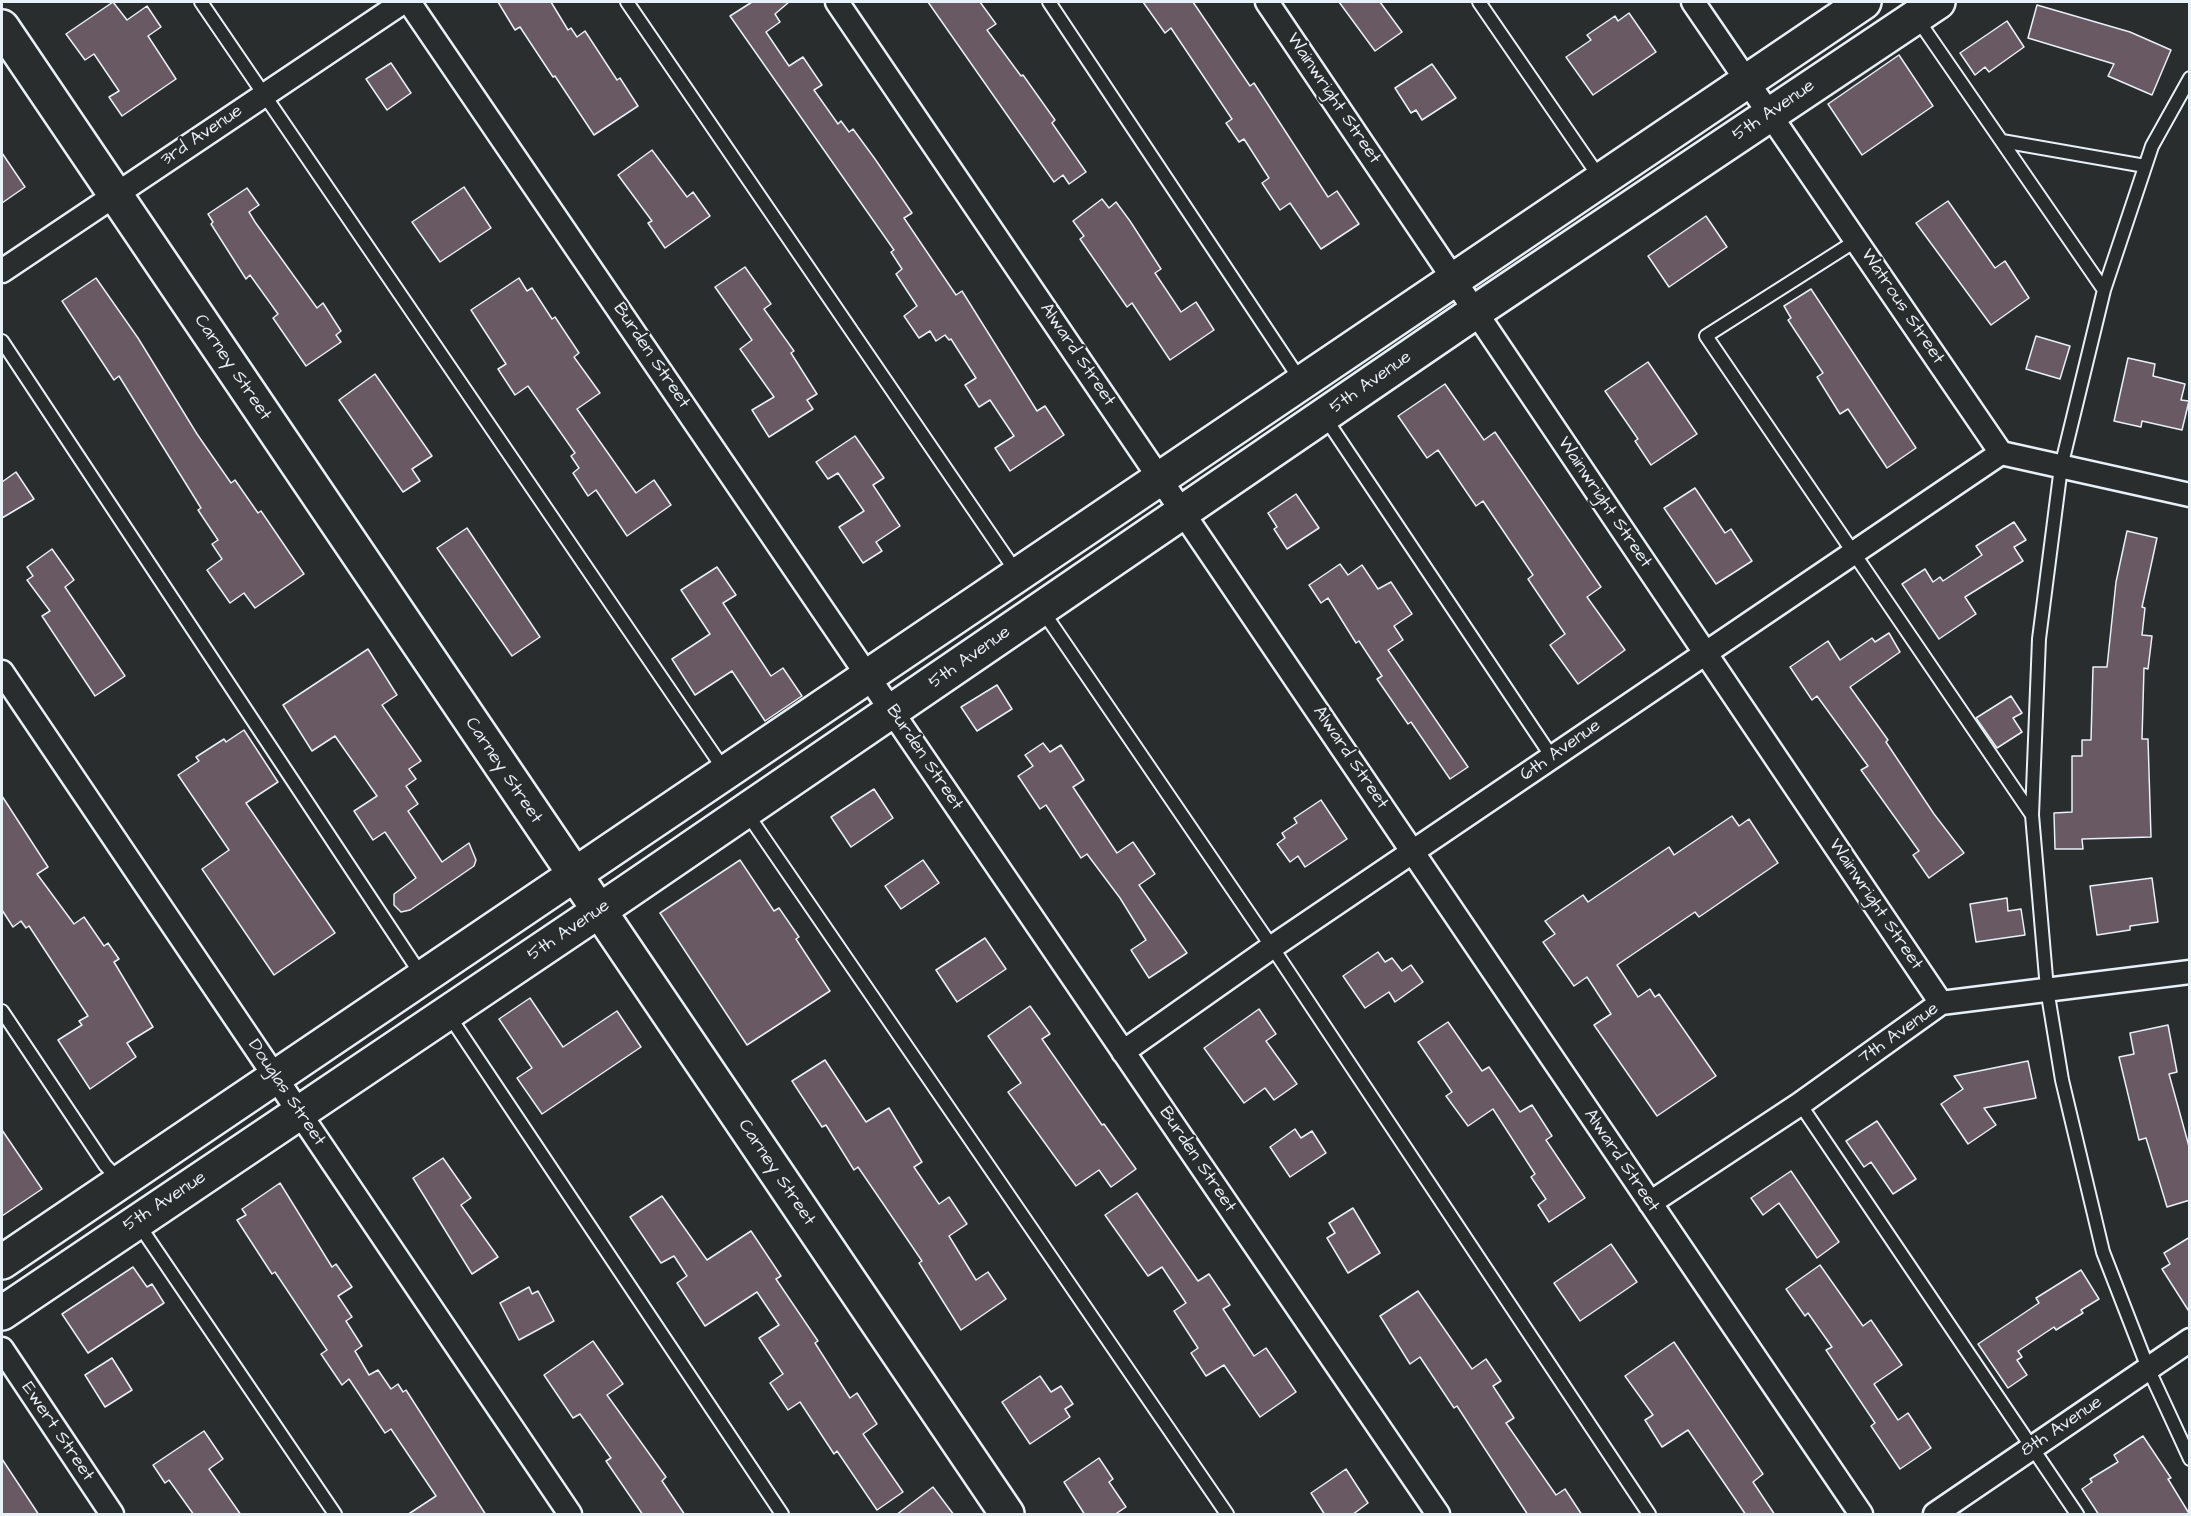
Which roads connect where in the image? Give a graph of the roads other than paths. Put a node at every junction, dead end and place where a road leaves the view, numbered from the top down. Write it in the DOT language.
graph roads {
  1 [pos="201,2"];
  2 [pos="403,2"];
  3 [pos="409,2"];
  4 [pos="627,2"];
  5 [pos="837,2"];
  6 [pos="1049,2"];
  7 [pos="1267,2"];
  8 [pos="1479,2"];
  9 [pos="1693,2"];
  10 [pos="1864,2"];
  11 [pos="1927,9"];
  12 [pos="2,27"];
  13 [pos="2190,78"];
  14 [pos="1747,81"];
  15 [pos="266,93"];
  16 [pos="1770,113"];
  17 [pos="2002,141"];
  18 [pos="2145,166"];
  19 [pos="1601,179"];
  20 [pos="114,195"];
  21 [pos="1857,240"];
  22 [pos="2,271"];
  23 [pos="1453,280"];
  24 [pos="2104,290"];
  25 [pos="1475,312"];
  26 [pos="2,341"];
  27 [pos="1302,382"];
  28 [pos="1324,416"];
  29 [pos="2001,453"];
  30 [pos="2061,467"];
  31 [pos="1160,476"];
  32 [pos="2190,495"];
  33 [pos="1184,511"];
  34 [pos="1852,553"];
  35 [pos="1018,574"];
  36 [pos="1042,609"];
  37 [pos="1704,653"];
  38 [pos="2,672"];
  39 [pos="868,676"];
  40 [pos="892,711"];
  41 [pos="1552,757"];
  42 [pos="725,772"];
  43 [pos="745,811"];
  44 [pos="2032,815"];
  45 [pos="1414,853"];
  46 [pos="574,875"];
  47 [pos="599,911"];
  48 [pos="1272,947"];
  49 [pos="2190,972"];
  50 [pos="423,977"];
  51 [pos="2047,989"];
  52 [pos="1941,1003"];
  53 [pos="2,1011"];
  54 [pos="447,1013"];
  55 [pos="1123,1052"];
  56 [pos="275,1077"];
  57 [pos="1800,1104"];
  58 [pos="299,1114"];
  59 [pos="121,1181"];
  60 [pos="1650,1203"];
  61 [pos="136,1220"];
  62 [pos="2,1262"];
  63 [pos="2,1313"];
  64 [pos="2190,1340"];
  65 [pos="2,1349"];
  66 [pos="2148,1368"];
  67 [pos="2031,1447"];
  68 [pos="2190,1459"];
  69 [pos="112,1515"];
  70 [pos="334,1515"];
  71 [pos="570,1515"];
  72 [pos="783,1515"];
  73 [pos="1007,1515"];
  74 [pos="1227,1515"];
  75 [pos="1438,1515"];
  76 [pos="1649,1515"];
  77 [pos="1861,1515"];
  78 [pos="1935,1515"];
  79 [pos="2077,1515"];
  1 -- 15 [label="lane"];
  2 -- 15 [label="street, 3rd Avenue"];
  3 -- 39 [label="street, Burden Street"];
  4 -- 35 [label="lane"];
  5 -- 31 [label="street, Alward Street"];
  6 -- 27 [label="lane"];
  7 -- 23 [label="street, Wainwright Street"];
  8 -- 19 [label="lane"];
  9 -- 14 [label="street, Watrous Street"];
  10 -- 14 [label="main road"];
  11 -- 16 [label="main road, 5th Avenue"];
  11 -- 17 [label="lane"];
  12 -- 20 [label="main road, Carney Street"];
  13 -- 18 [label="lane"];
  14 -- 16 [label="street, Watrous Street"];
  14 -- 19 [label="main road"];
  15 -- 20 [label="street, 3rd Avenue"];
  15 -- 42 [label="lane"];
  16 -- 21 [label="street, Watrous Street"];
  16 -- 25 [label="main road, 5th Avenue"];
  17 -- 18 [label="lane"];
  17 -- 24 [label="lane"];
  18 -- 24 [label="lane"];
  19 -- 23 [label="main road"];
  20 -- 22 [label="street, 3rd Avenue"];
  20 -- 46 [label="main road, Carney Street"];
  21 -- 29 [label="street, Watrous Street"];
  21 -- 34 [label="lane"];
  23 -- 25 [label="street, Wainwright Street"];
  23 -- 27 [label="main road"];
  24 -- 30 [label="lane"];
  25 -- 28 [label="main road, 5th Avenue"];
  25 -- 37 [label="street, Wainwright Street"];
  26 -- 50 [label="lane"];
  27 -- 31 [label="main road"];
  28 -- 33 [label="main road, 5th Avenue"];
  28 -- 41 [label="lane"];
  29 -- 30 [label="street"];
  29 -- 34 [label="street, 6th Avenue"];
  30 -- 32 [label="street"];
  30 -- 44 [label="lane"];
  31 -- 33 [label="street, Alward Street"];
  31 -- 35 [label="main road"];
  33 -- 36 [label="main road, 5th Avenue"];
  33 -- 45 [label="street, Alward Street"];
  34 -- 37 [label="street, 6th Avenue"];
  34 -- 44 [label="lane"];
  35 -- 39 [label="main road"];
  36 -- 40 [label="main road, 5th Avenue"];
  36 -- 48 [label="lane"];
  37 -- 41 [label="street, 6th Avenue"];
  37 -- 52 [label="street, Wainwright Street"];
  38 -- 56 [label="street, Douglas Street"];
  39 -- 40 [label="street, Burden Street"];
  39 -- 42 [label="main road"];
  40 -- 43 [label="main road, 5th Avenue"];
  40 -- 55 [label="street, Burden Street"];
  41 -- 45 [label="street, 6th Avenue"];
  42 -- 46 [label="main road"];
  43 -- 47 [label="main road, 5th Avenue"];
  43 -- 74 [label="lane"];
  44 -- 51 [label="lane"];
  45 -- 48 [label="street, 6th Avenue"];
  45 -- 60 [label="street, Alward Street"];
  46 -- 47 [label="main road, Carney Street"];
  46 -- 50 [label="main road"];
  47 -- 54 [label="main road, 5th Avenue"];
  47 -- 73 [label="main road, Carney Street"];
  48 -- 55 [label="street, 6th Avenue"];
  48 -- 76 [label="lane"];
  49 -- 51 [label="street, 7th Avenue"];
  50 -- 56 [label="main road"];
  51 -- 52 [label="street, 7th Avenue"];
  51 -- 66 [label="lane"];
  52 -- 57 [label="street, 7th Avenue"];
  53 -- 59 [label="lane"];
  54 -- 58 [label="main road, 5th Avenue"];
  54 -- 72 [label="lane"];
  55 -- 75 [label="street, Burden Street"];
  56 -- 58 [label="street, Douglas Street"];
  56 -- 59 [label="main road"];
  57 -- 60 [label="street, 7th Avenue"];
  57 -- 67 [label="lane"];
  58 -- 61 [label="main road, 5th Avenue"];
  58 -- 71 [label="street, Douglas Street"];
  59 -- 62 [label="main road"];
  60 -- 77 [label="street, Alward Street"];
  61 -- 63 [label="main road, 5th Avenue"];
  61 -- 70 [label="lane"];
  64 -- 66 [label="street, 8th Avenue"];
  65 -- 69 [label="street, Ewert Street"];
  66 -- 67 [label="street, 8th Avenue"];
  66 -- 68 [label="lane"];
  67 -- 78 [label="street, 8th Avenue"];
  67 -- 79 [label="lane"];
}
